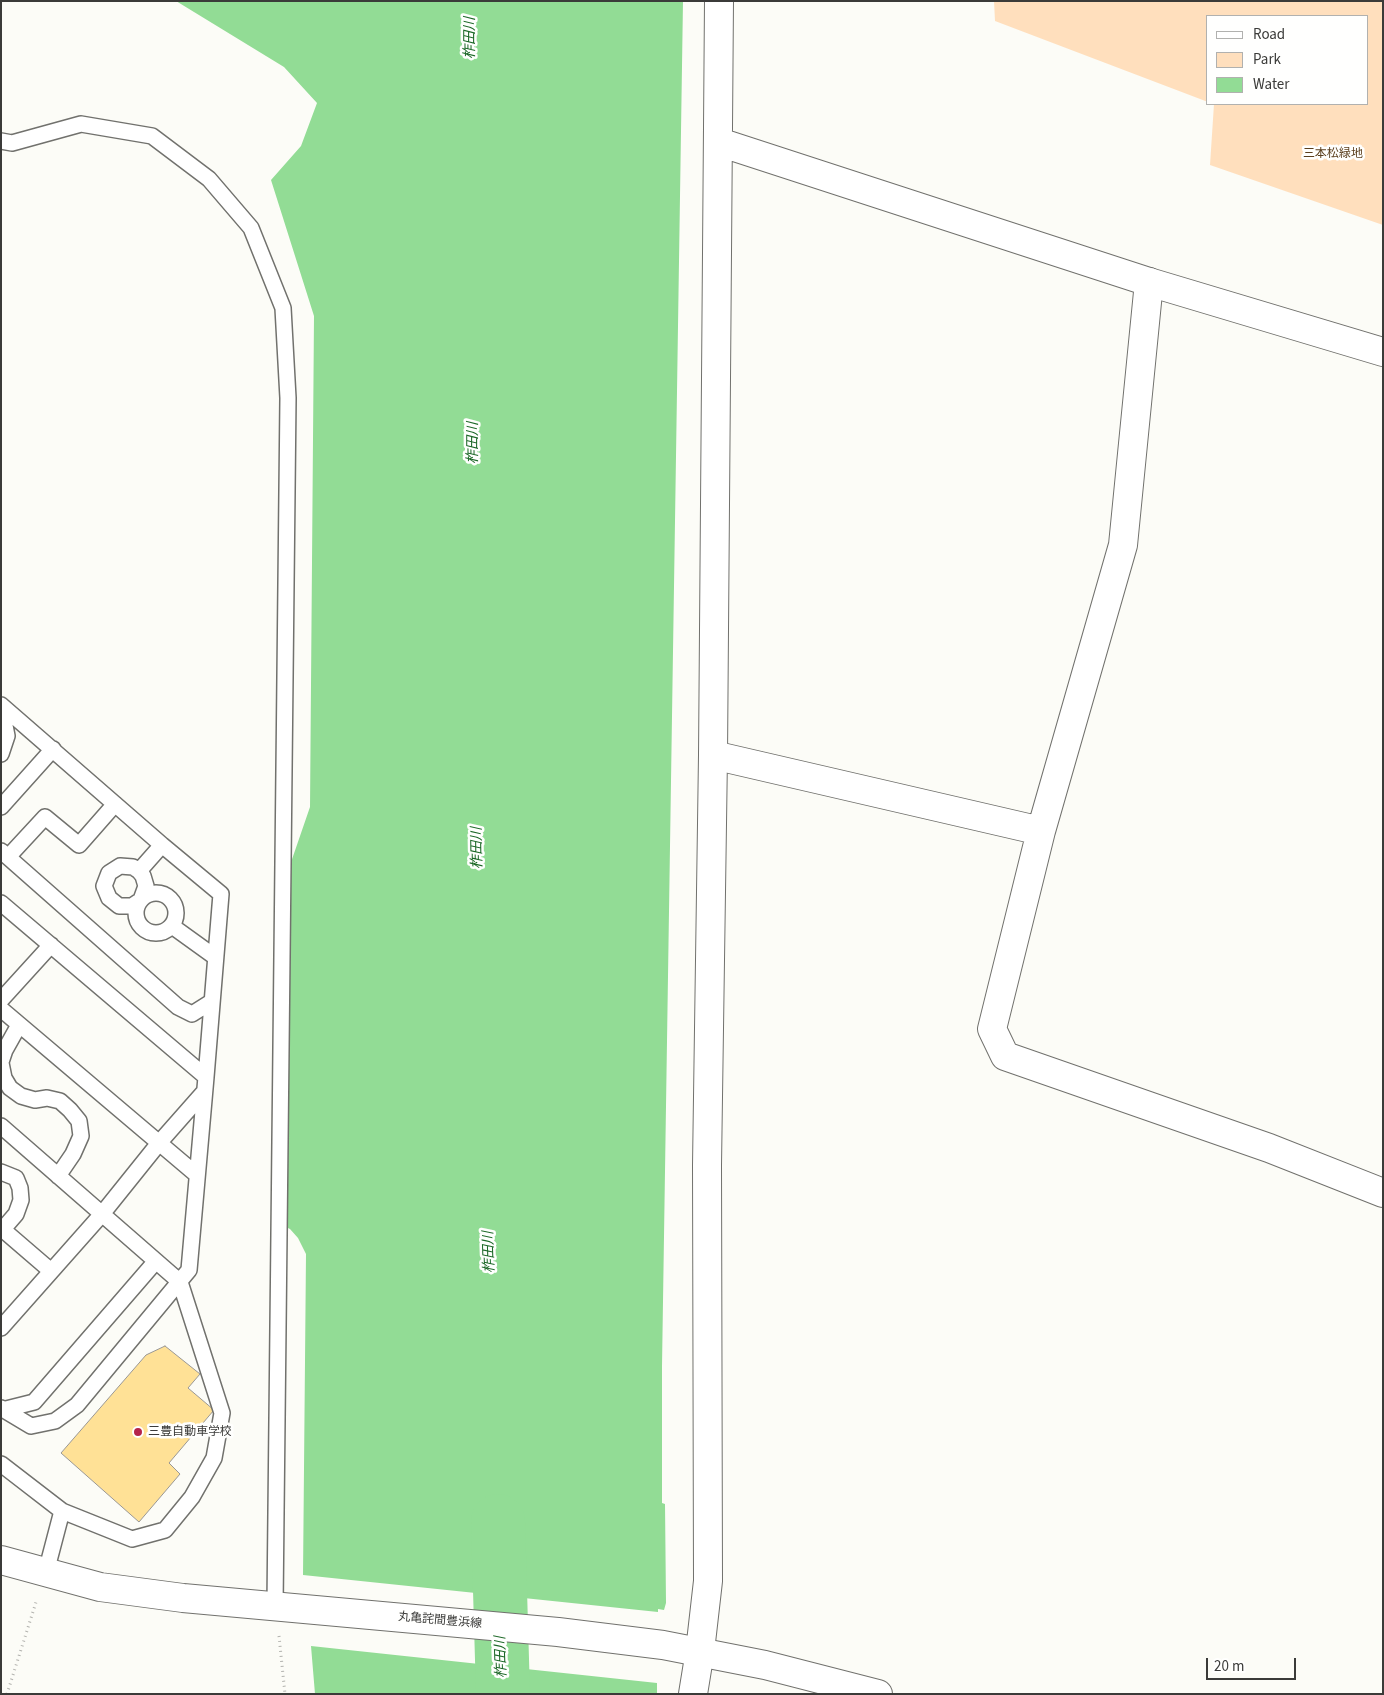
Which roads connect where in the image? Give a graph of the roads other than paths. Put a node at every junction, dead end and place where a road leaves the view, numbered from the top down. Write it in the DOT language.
graph roads {
  1 [pos="719,1"];
  2 [pos="1,141"];
  3 [pos="719,142"];
  4 [pos="1149,282"];
  5 [pos="1383,352"];
  6 [pos="52,749"];
  7 [pos="1,754"];
  8 [pos="713,755"];
  9 [pos="115,804"];
  10 [pos="1,807"];
  11 [pos="1041,831"];
  12 [pos="162,846"];
  13 [pos="5,854"];
  14 [pos="139,871"];
  15 [pos="140,900"];
  16 [pos="1,903"];
  17 [pos="172,926"];
  18 [pos="51,945"];
  19 [pos="215,957"];
  20 [pos="1,1000"];
  21 [pos="211,1002"];
  22 [pos="1,1009"];
  23 [pos="19,1024"];
  24 [pos="1,1063"];
  25 [pos="205,1085"];
  26 [pos="1,1126"];
  27 [pos="159,1143"];
  28 [pos="1,1172"];
  29 [pos="58,1176"];
  30 [pos="197,1176"];
  31 [pos="1383,1193"];
  32 [pos="102,1214"];
  33 [pos="2,1229"];
  34 [pos="156,1261"];
  35 [pos="51,1271"];
  36 [pos="180,1282"];
  37 [pos="1,1328"];
  38 [pos="2,1409"];
  39 [pos="1,1464"];
  40 [pos="62,1511"];
  41 [pos="1,1560"];
  42 [pos="46,1572"];
  43 [pos="281,1606"];
  44 [pos="700,1652"];
  45 [pos="693,1694"];
  46 [pos="878,1694"];
  1 -- 3 [label="street"];
  2 -- 43 [label="lane"];
  3 -- 4 [label="street"];
  3 -- 8 [label="street"];
  4 -- 5 [label="street"];
  4 -- 11 [label="street"];
  6 -- 7 [label="lane"];
  6 -- 9 [label="lane"];
  6 -- 10 [label="lane"];
  8 -- 11 [label="street"];
  8 -- 44 [label="street"];
  9 -- 12 [label="lane"];
  9 -- 13 [label="lane"];
  11 -- 31 [label="street"];
  12 -- 14 [label="lane"];
  12 -- 19 [label="lane"];
  13 -- 21 [label="lane"];
  14 -- 15 [label="lane"];
  14 -- 15 [label="lane"];
  15 -- 17 [label="lane"];
  15 -- 17 [label="lane"];
  16 -- 18 [label="lane"];
  17 -- 19 [label="lane"];
  18 -- 20 [label="lane"];
  18 -- 25 [label="lane"];
  19 -- 21 [label="lane"];
  21 -- 25 [label="lane"];
  22 -- 23 [label="lane"];
  23 -- 24 [label="lane"];
  23 -- 27 [label="lane"];
  24 -- 29 [label="lane"];
  25 -- 27 [label="lane"];
  25 -- 30 [label="lane"];
  26 -- 29 [label="lane"];
  27 -- 30 [label="lane"];
  27 -- 32 [label="lane"];
  28 -- 33 [label="lane"];
  29 -- 32 [label="lane"];
  30 -- 36 [label="lane"];
  32 -- 34 [label="lane"];
  32 -- 35 [label="lane"];
  33 -- 35 [label="lane"];
  34 -- 36 [label="lane"];
  34 -- 38 [label="lane"];
  35 -- 37 [label="lane"];
  36 -- 38 [label="lane"];
  36 -- 40 [label="lane"];
  39 -- 40 [label="lane"];
  40 -- 42 [label="lane"];
  41 -- 42 [label="street, 丸亀詫間豊浜線"];
  42 -- 43 [label="street, 丸亀詫間豊浜線"];
  43 -- 44 [label="street, 丸亀詫間豊浜線"];
  44 -- 45 [label="street"];
  44 -- 46 [label="street, 丸亀詫間豊浜線"];
}
